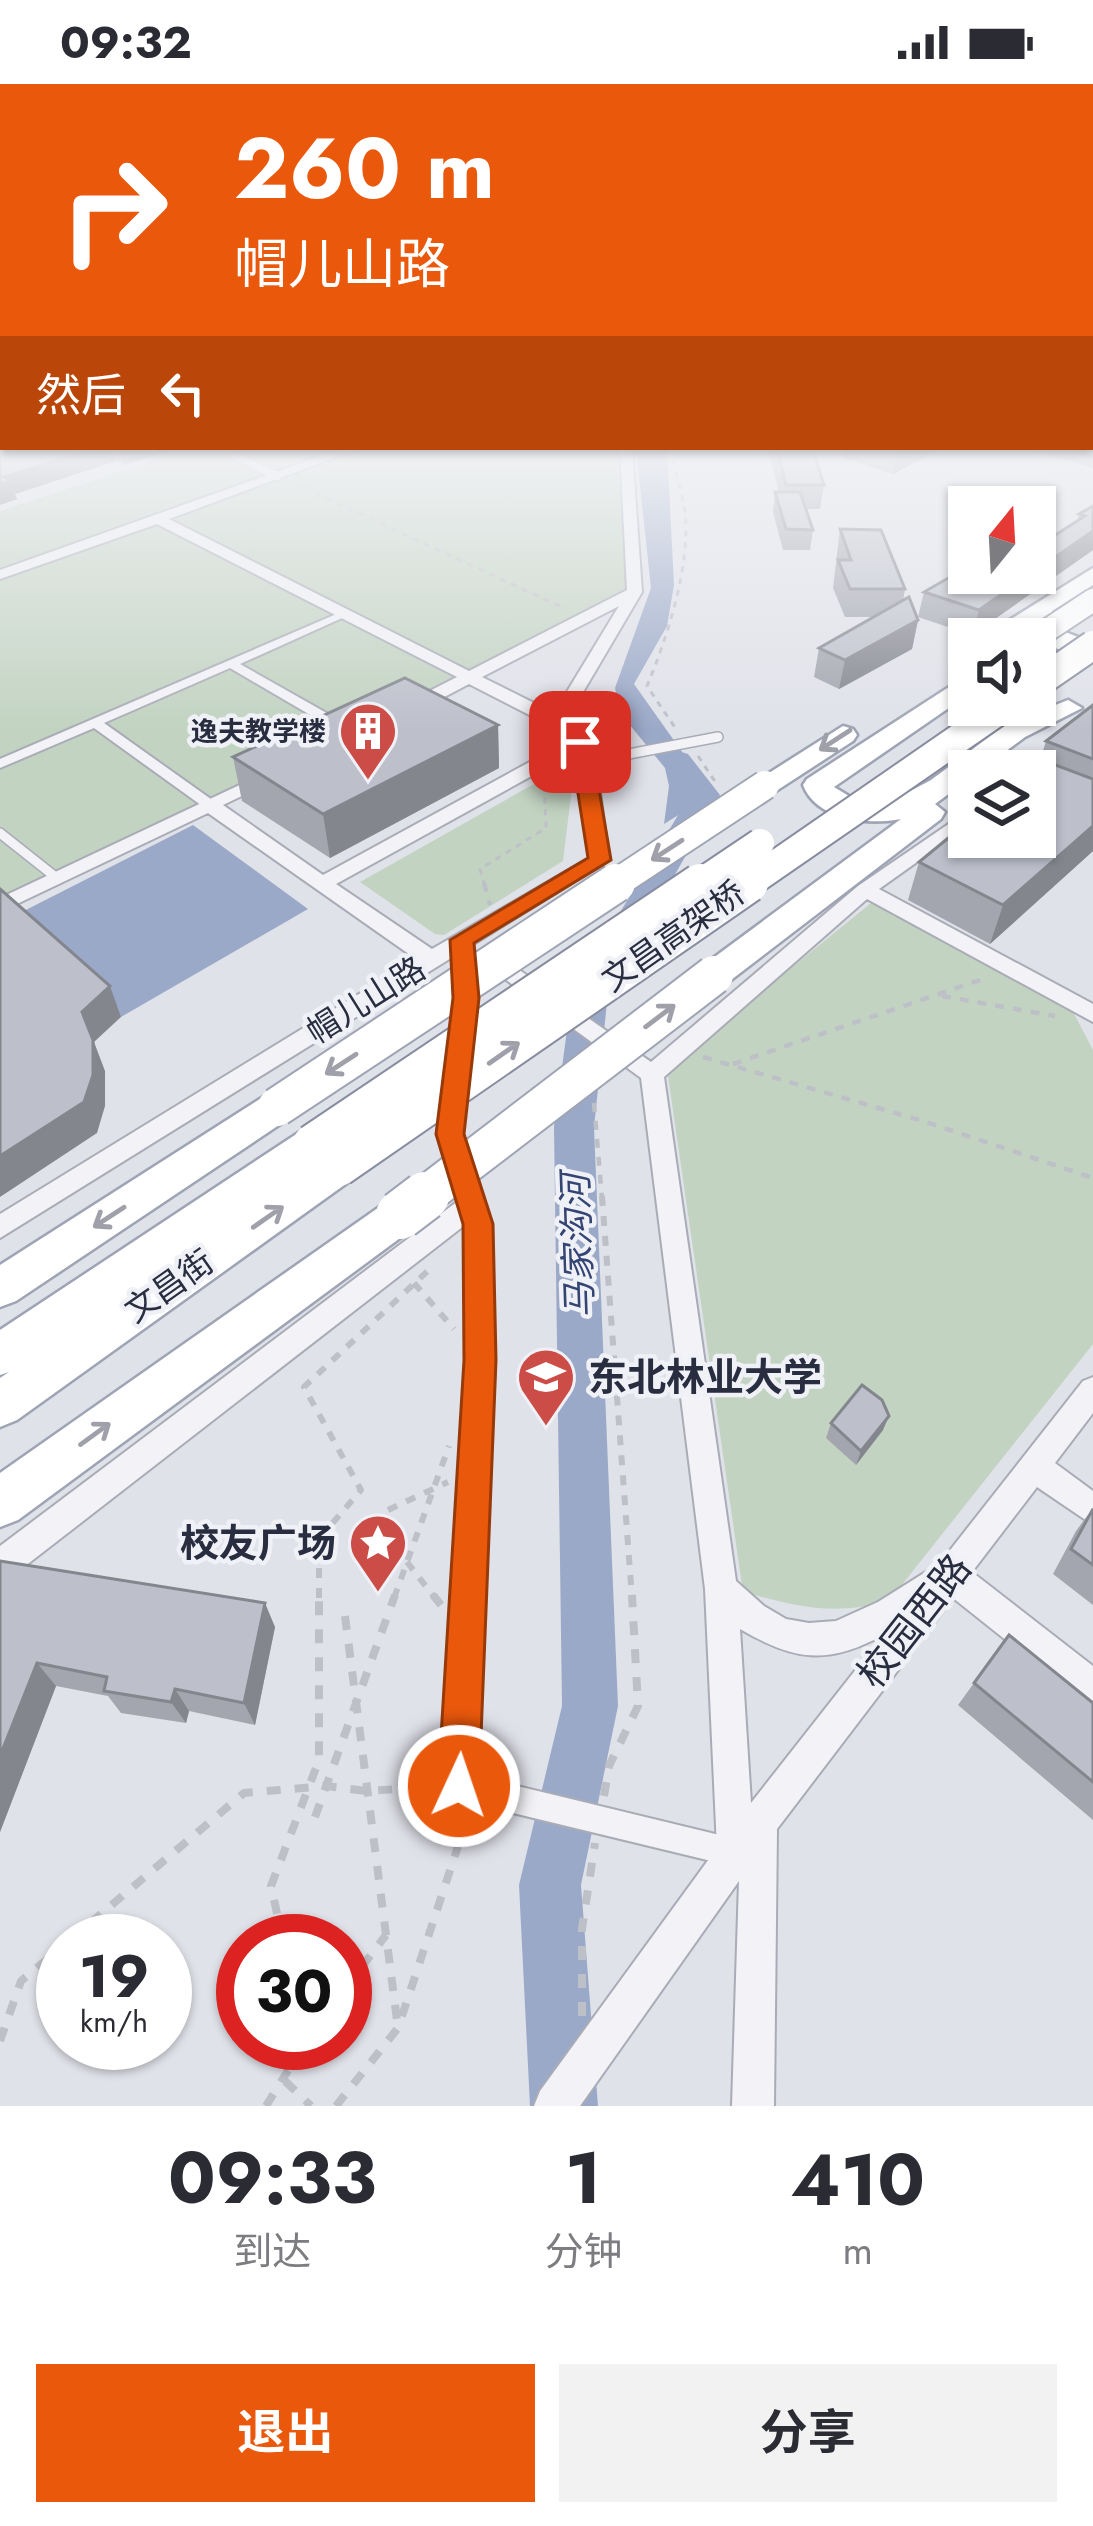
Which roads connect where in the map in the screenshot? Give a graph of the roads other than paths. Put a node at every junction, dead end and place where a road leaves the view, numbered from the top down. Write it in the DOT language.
graph roads {
  1 [pos="92,542"];
  2 [pos="204,542"];
  3 [pos="632,542"];
  4 [pos="0,575"];
  5 [pos="1093,575"];
  6 [pos="635,592"];
  7 [pos="1093,600"];
  8 [pos="1040,608"];
  9 [pos="345,614"];
  10 [pos="1025,618"];
  11 [pos="1093,620"];
  12 [pos="1056,624"];
  13 [pos="1056,644"];
  14 [pos="1093,648"];
  15 [pos="231,664"];
  16 [pos="948,667"];
  17 [pos="1056,672"];
  18 [pos="471,678"];
  19 [pos="948,696"];
  20 [pos="1081,699"];
  21 [pos="393,716"];
  22 [pos="948,718"];
  23 [pos="557,722"];
  24 [pos="94,723"];
  25 [pos="974,726"];
  26 [pos="1025,726"];
  27 [pos="354,735"];
  28 [pos="718,736"];
  29 [pos="333,745"];
  30 [pos="1015,750"];
  31 [pos="584,752"];
  32 [pos="0,764"];
  33 [pos="292,765"];
  34 [pos="948,801"];
  35 [pos="210,805"];
  36 [pos="948,831"];
  37 [pos="0,833"];
  38 [pos="58,879"];
  39 [pos="322,884"];
  40 [pos="865,890"];
  41 [pos="0,906"];
  42 [pos="462,940"];
  43 [pos="432,959"];
  44 [pos="1082,1016"];
  45 [pos="652,1074"];
  46 [pos="325,1156"];
  47 [pos="475,1215"];
  48 [pos="0,1227"];
  49 [pos="145,1255"];
  50 [pos="0,1288"];
  51 [pos="0,1335"];
  52 [pos="0,1355"];
  53 [pos="1093,1390"];
  54 [pos="0,1405"];
  55 [pos="1034,1466"];
  56 [pos="0,1503"];
  57 [pos="1093,1510"];
  58 [pos="0,1566"];
  59 [pos="950,1575"];
  60 [pos="721,1589"];
  61 [pos="1093,1688"];
  62 [pos="467,1788"];
  63 [pos="747,1838"];
  64 [pos="555,2106"];
  65 [pos="753,2106"];
  1 -- 4 [label="street"];
  2 -- 9 [label="street"];
  3 -- 6 [label="street"];
  5 -- 8 [label="main road"];
  6 -- 18 [label="street"];
  6 -- 23 [label="street"];
  7 -- 12 [label="main road, bridge"];
  8 -- 10 [label="main road"];
  8 -- 14 [label="main road"];
  9 -- 15 [label="street"];
  9 -- 18 [label="street"];
  11 -- 13 [label="main road"];
  14 -- 17 [label="main road, bridge"];
  15 -- 24 [label="street"];
  15 -- 27 [label="street"];
  16 -- 50 [label="main road, one-way, bridge"];
  18 -- 21 [label="street"];
  18 -- 23 [label="street"];
  19 -- 26 [label="main road"];
  20 -- 30 [label="main road"];
  22 -- 46 [label="main road, 文昌高架桥, bridge"];
  23 -- 31 [label="street"];
  24 -- 32 [label="street"];
  24 -- 35 [label="street"];
  46 -- 25 [label="main road, 文昌高架桥, one-way, bridge"];
  27 -- 29 [label="street"];
  28 -- 31 [label="lane"];
  31 -- 39 [label="street"];
  31 -- 42 [label="street, 帽儿山路"];
  33 -- 35 [label="street"];
  56 -- 34 [label="main road, one-way, bridge"];
  35 -- 38 [label="street"];
  35 -- 39 [label="street"];
  36 -- 40 [label="street"];
  37 -- 38 [label="lane"];
  38 -- 41 [label="street"];
  39 -- 43 [label="street"];
  40 -- 44 [label="street"];
  40 -- 45 [label="street"];
  42 -- 43 [label="street, 帽儿山路"];
  42 -- 45 [label="street, bridge"];
  42 -- 47 [label="street"];
  43 -- 48 [label="street, 帽儿山路"];
  45 -- 60 [label="street"];
  46 -- 49 [label="main road, 文昌街"];
  54 -- 46 [label="main road, 文昌街, one-way"];
  47 -- 58 [label="street"];
  47 -- 62 [label="street"];
  49 -- 51 [label="main road"];
  49 -- 52 [label="main road, 文昌街"];
  53 -- 55 [label="street, 校园西路"];
  55 -- 57 [label="street"];
  55 -- 59 [label="street, 校园西路"];
  59 -- 60 [label="street"];
  59 -- 61 [label="street"];
  59 -- 63 [label="street, 校园西路"];
  60 -- 63 [label="street"];
  62 -- 63 [label="street"];
  63 -- 64 [label="street, 校园西路"];
  63 -- 65 [label="street"];
}
